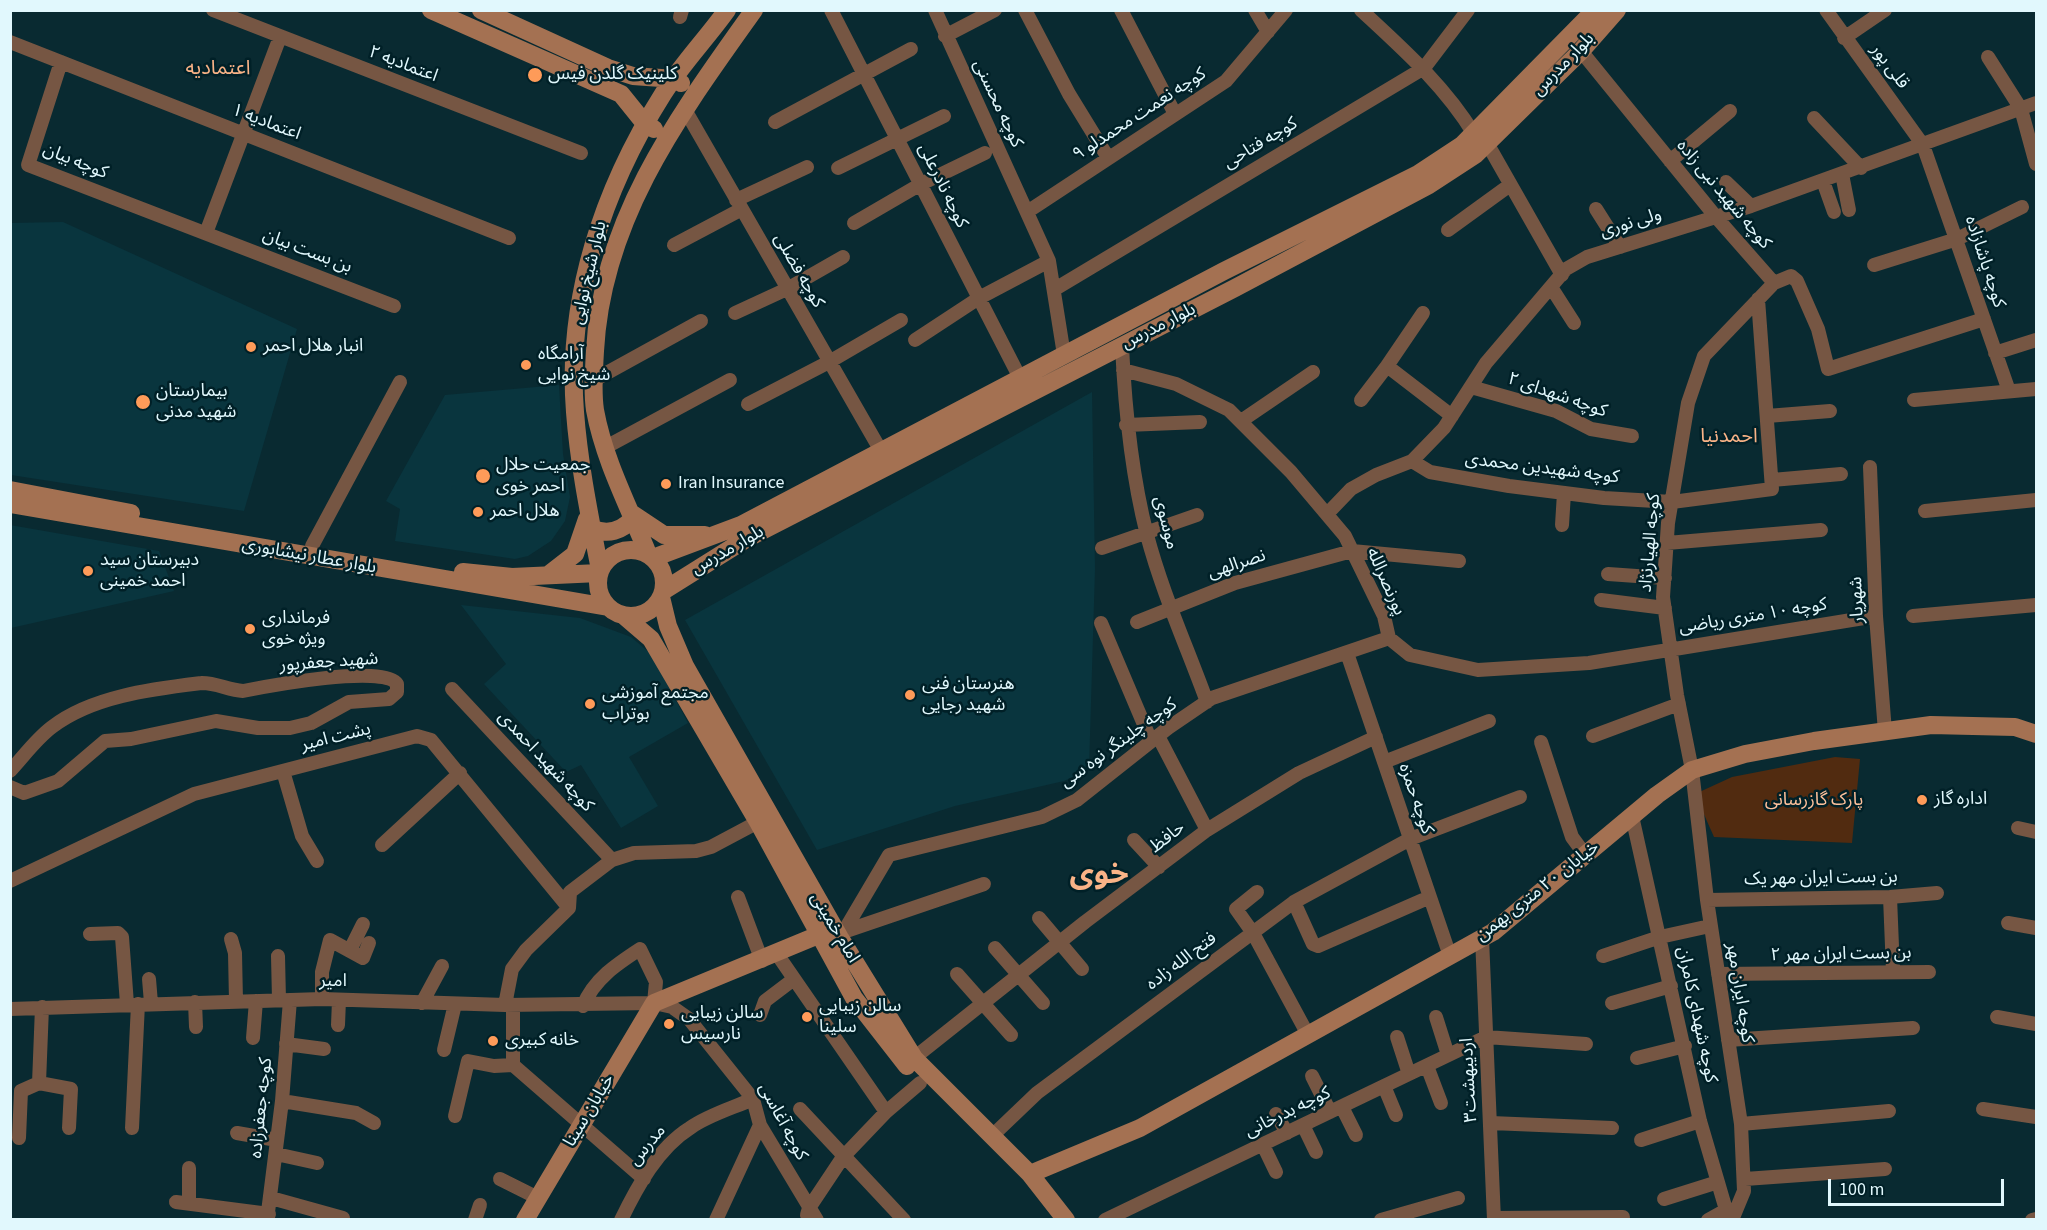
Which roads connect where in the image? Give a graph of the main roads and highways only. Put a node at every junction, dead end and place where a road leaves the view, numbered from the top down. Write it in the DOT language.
graph roads {
  1 [pos="431,10"];
  2 [pos="481,10"];
  3 [pos="727,10"];
  4 [pos="754,10"];
  5 [pos="1595,10"];
  6 [pos="1617,10"];
  7 [pos="675,79"];
  8 [pos="695,93"];
  9 [pos="646,125"];
  10 [pos="667,135"];
  11 [pos="1480,138"];
  12 [pos="10,490"];
  13 [pos="10,504"];
  14 [pos="632,515"];
  15 [pos="590,520"];
  16 [pos="173,526"];
  17 [pos="722,533"];
  18 [pos="690,546"];
  19 [pos="651,556"];
  20 [pos="699,567"];
  21 [pos="599,571"];
  22 [pos="547,575"];
  23 [pos="662,594"];
  24 [pos="615,611"];
  25 [pos="668,626"];
  26 [pos="651,639"];
  27 [pos="2037,734"];
  28 [pos="821,934"];
  29 [pos="1029,1174"];
  30 [pos="525,1220"];
  31 [pos="1054,1220"];
  32 [pos="1066,1220"];
  1 -- 9 [label="main road"];
  2 -- 7 [label="main road"];
  3 -- 7 [label="main road, بلوار شیخ نوایی"];
  4 -- 8 [label="main road, بلوار شیخ نوایی"];
  5 -- 11 [label="main road, بلوار مدرس"];
  6 -- 11 [label="main road, بلوار مدرس"];
  7 -- 8 [label="main road"];
  7 -- 9 [label="main road, بلوار شیخ نوایی"];
  8 -- 10 [label="main road, بلوار شیخ نوایی"];
  9 -- 10 [label="main road"];
  9 -- 15 [label="main road, بلوار شیخ نوایی"];
  10 -- 14 [label="main road, بلوار شیخ نوایی"];
  11 -- 17 [label="main road, بلوار مدرس"];
  11 -- 20 [label="main road, بلوار مدرس"];
  12 -- 16 [label="main road, بلوار عطار نیشابوری"];
  13 -- 16 [label="main road, بلوار عطار نیشابوری"];
  14 -- 15 [label="main road"];
  14 -- 17 [label="main road"];
  14 -- 19 [label="main road, بلوار شیخ نوایی"];
  15 -- 21 [label="main road, بلوار شیخ نوایی"];
  15 -- 22 [label="main road"];
  16 -- 22 [label="main road, بلوار عطار نیشابوری"];
  16 -- 24 [label="main road, بلوار عطار نیشابوری"];
  17 -- 18 [label="main road, بلوار مدرس"];
  18 -- 19 [label="main road, بلوار مدرس"];
  18 -- 20 [label="main road"];
  19 -- 21 [label="main road"];
  19 -- 23 [label="main road"];
  20 -- 23 [label="main road, بلوار مدرس"];
  21 -- 22 [label="main road, بلوار عطار نیشابوری"];
  21 -- 24 [label="main road"];
  23 -- 24 [label="main road"];
  23 -- 25 [label="main road, امام خمینی"];
  24 -- 26 [label="main road, امام خمینی"];
  25 -- 26 [label="main road"];
  25 -- 29 [label="main road, امام خمینی"];
  26 -- 28 [label="main road, امام خمینی"];
  27 -- 29 [label="main road, خیابان ۲۰ متری بهمن"];
  28 -- 30 [label="main road, خیابان سینا"];
  28 -- 31 [label="main road, امام خمینی"];
  29 -- 32 [label="main road, امام خمینی"];
}
